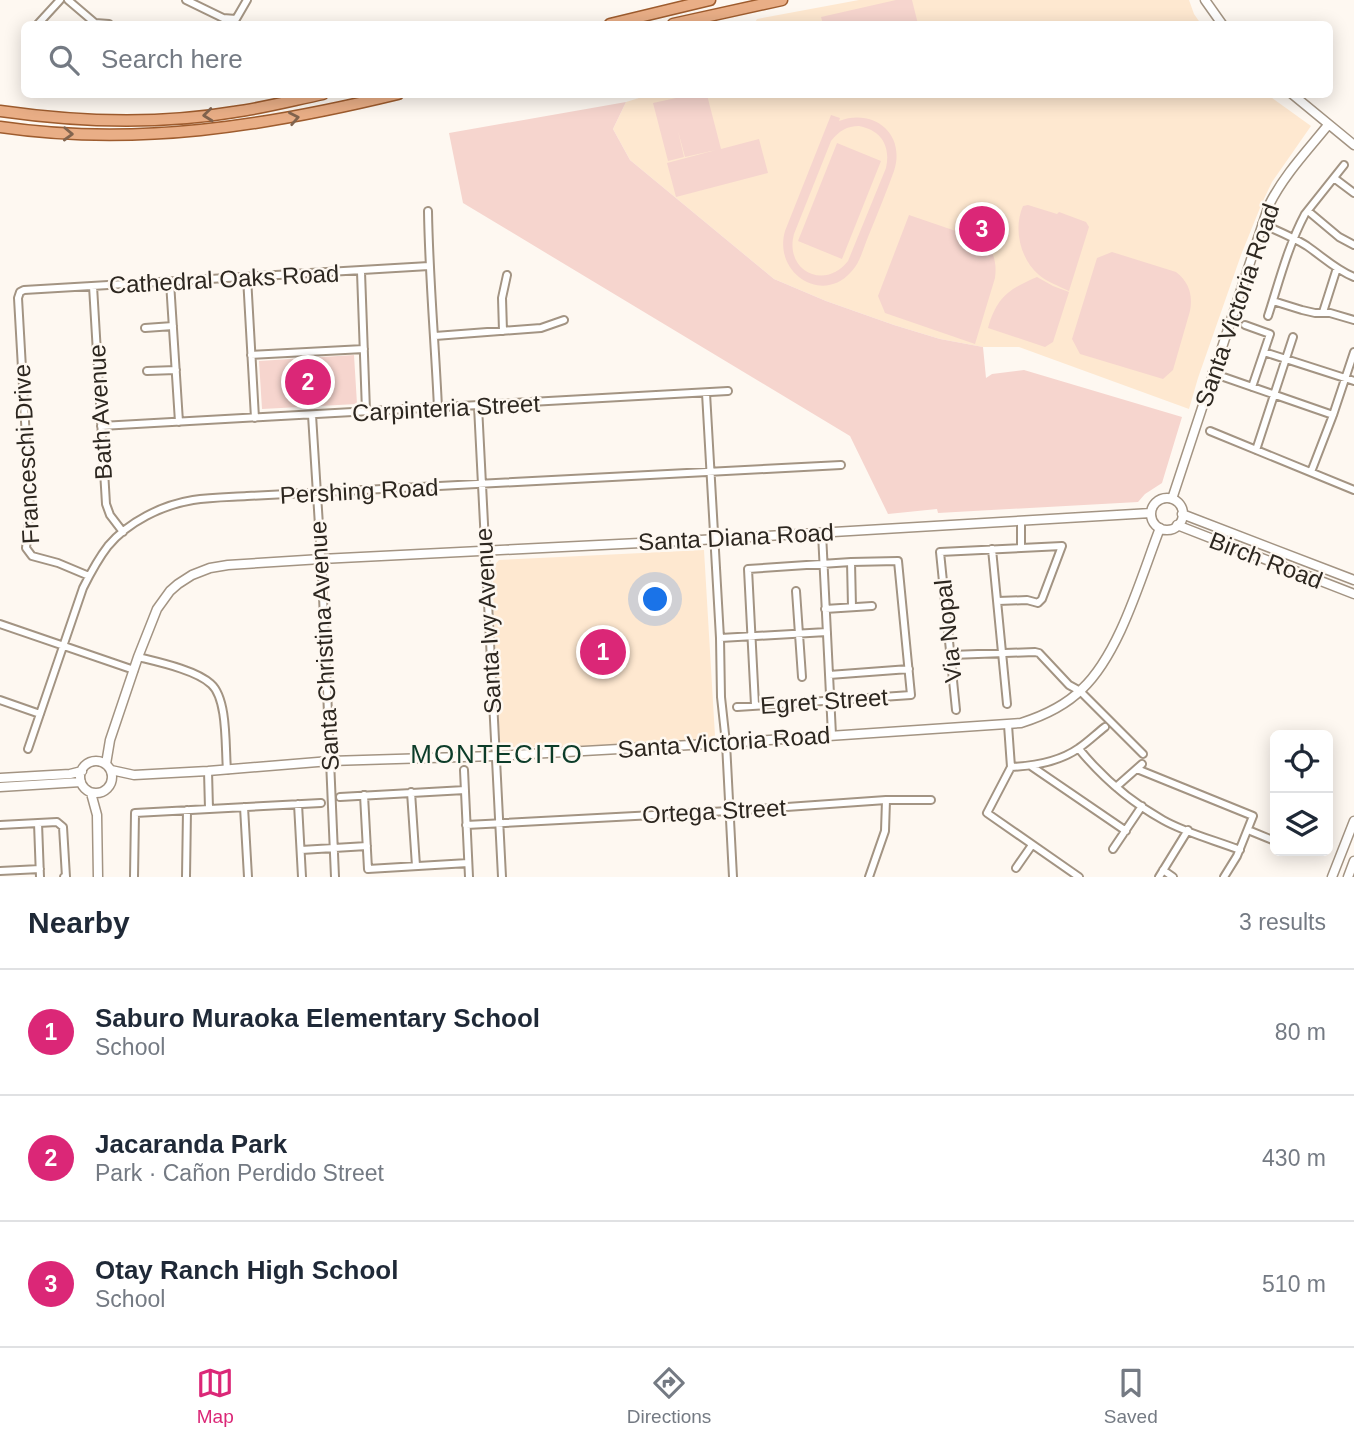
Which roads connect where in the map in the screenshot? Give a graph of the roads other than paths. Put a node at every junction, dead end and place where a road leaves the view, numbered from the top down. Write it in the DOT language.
graph roads {
  1 [pos="60,0"];
  2 [pos="68,0"];
  3 [pos="186,0"];
  4 [pos="247,0"];
  5 [pos="710,0"];
  6 [pos="782,0"];
  7 [pos="1206,0"];
  8 [pos="41,21"];
  9 [pos="93,21"];
  10 [pos="622,21"];
  11 [pos="687,21"];
  12 [pos="1220,21"];
  13 [pos="304,98"];
  14 [pos="381,98"];
  15 [pos="1297,98"];
  16 [pos="0,111"];
  17 [pos="1328,125"];
  18 [pos="0,127"];
  19 [pos="1354,145"];
  20 [pos="1345,165"];
  21 [pos="1334,178"];
  22 [pos="1354,193"];
  23 [pos="428,211"];
  24 [pos="1308,211"];
  25 [pos="1262,225"];
  26 [pos="1293,238"];
  27 [pos="1354,245"];
  28 [pos="429,267"];
  29 [pos="1337,268"];
  30 [pos="361,272"];
  31 [pos="507,275"];
  32 [pos="1354,276"];
  33 [pos="247,278"];
  34 [pos="170,282"];
  35 [pos="93,286"];
  36 [pos="20,292"];
  37 [pos="1273,301"];
  38 [pos="1323,312"];
  39 [pos="1268,316"];
  40 [pos="564,320"];
  41 [pos="1354,320"];
  42 [pos="1245,325"];
  43 [pos="173,326"];
  44 [pos="145,328"];
  45 [pos="503,331"];
  46 [pos="435,335"];
  47 [pos="1293,337"];
  48 [pos="364,349"];
  49 [pos="1264,352"];
  50 [pos="1354,352"];
  51 [pos="251,355"];
  52 [pos="1286,359"];
  53 [pos="176,370"];
  54 [pos="147,371"];
  55 [pos="1212,373"];
  56 [pos="1346,379"];
  57 [pos="1354,381"];
  58 [pos="1252,387"];
  59 [pos="729,391"];
  60 [pos="706,393"];
  61 [pos="1274,394"];
  62 [pos="478,406"];
  63 [pos="438,408"];
  64 [pos="366,411"];
  65 [pos="313,415"];
  66 [pos="1333,415"];
  67 [pos="255,418"];
  68 [pos="179,422"];
  69 [pos="101,426"];
  70 [pos="1210,432"];
  71 [pos="1256,450"];
  72 [pos="841,465"];
  73 [pos="710,472"];
  74 [pos="1311,472"];
  75 [pos="481,484"];
  76 [pos="1354,490"];
  77 [pos="316,493"];
  78 [pos="1172,499"];
  79 [pos="1151,513"];
  80 [pos="1182,514"];
  81 [pos="1021,521"];
  82 [pos="1177,525"];
  83 [pos="1160,528"];
  84 [pos="123,532"];
  85 [pos="822,533"];
  86 [pos="714,539"];
  87 [pos="1021,548"];
  88 [pos="992,549"];
  89 [pos="485,551"];
  90 [pos="1278,551"];
  91 [pos="321,559"];
  92 [pos="851,562"];
  93 [pos="1273,563"];
  94 [pos="823,564"];
  95 [pos="89,576"];
  96 [pos="1354,580"];
  97 [pos="796,591"];
  98 [pos="1354,594"];
  99 [pos="998,601"];
  100 [pos="872,606"];
  101 [pos="852,607"];
  102 [pos="825,609"];
  103 [pos="0,624"];
  104 [pos="827,632"];
  105 [pos="799,634"];
  106 [pos="751,636"];
  107 [pos="720,638"];
  108 [pos="63,645"];
  109 [pos="1003,654"];
  110 [pos="951,655"];
  111 [pos="138,657"];
  112 [pos="909,669"];
  113 [pos="134,670"];
  114 [pos="829,675"];
  115 [pos="802,677"];
  116 [pos="1080,691"];
  117 [pos="0,700"];
  118 [pos="830,701"];
  119 [pos="1007,704"];
  120 [pos="755,705"];
  121 [pos="737,707"];
  122 [pos="956,710"];
  123 [pos="40,714"];
  124 [pos="1008,725"];
  125 [pos="1105,726"];
  126 [pos="832,735"];
  127 [pos="110,740"];
  128 [pos="726,743"];
  129 [pos="28,748"];
  130 [pos="1079,749"];
  131 [pos="1143,754"];
  132 [pos="495,756"];
  133 [pos="96,761"];
  134 [pos="330,761"];
  135 [pos="1031,766"];
  136 [pos="108,767"];
  137 [pos="1011,767"];
  138 [pos="227,770"];
  139 [pos="82,771"];
  140 [pos="208,771"];
  141 [pos="464,771"];
  142 [pos="134,775"];
  143 [pos="0,778"];
  144 [pos="81,782"];
  145 [pos="112,782"];
  146 [pos="0,787"];
  147 [pos="1116,787"];
  148 [pos="464,790"];
  149 [pos="411,792"];
  150 [pos="91,793"];
  151 [pos="102,793"];
  152 [pos="364,795"];
  153 [pos="340,797"];
  154 [pos="886,800"];
  155 [pos="931,800"];
  156 [pos="321,803"];
  157 [pos="298,804"];
  158 [pos="244,807"];
  159 [pos="1142,807"];
  160 [pos="209,809"];
  161 [pos="187,810"];
  162 [pos="729,811"];
  163 [pos="97,815"];
  164 [pos="1354,821"];
  165 [pos="38,823"];
  166 [pos="498,823"];
  167 [pos="0,825"];
  168 [pos="466,825"];
  169 [pos="1188,830"];
  170 [pos="1248,830"];
  171 [pos="1126,831"];
  172 [pos="1270,839"];
  173 [pos="1032,845"];
  174 [pos="367,846"];
  175 [pos="333,848"];
  176 [pos="1113,849"];
  177 [pos="301,850"];
  178 [pos="1240,850"];
  179 [pos="1354,862"];
  180 [pos="468,863"];
  181 [pos="416,866"];
  182 [pos="1016,868"];
  183 [pos="0,871"];
  184 [pos="40,873"];
  185 [pos="1161,874"];
  186 [pos="1226,876"];
  187 [pos="64,877"];
  188 [pos="98,877"];
  189 [pos="134,877"];
  190 [pos="186,877"];
  191 [pos="248,877"];
  192 [pos="302,877"];
  193 [pos="335,877"];
  194 [pos="469,877"];
  195 [pos="502,877"];
  196 [pos="733,877"];
  197 [pos="869,877"];
  198 [pos="1079,877"];
  199 [pos="1173,877"];
  200 [pos="1332,877"];
  201 [pos="1348,877"];
  1 -- 8 [label="street"];
  2 -- 9 [label="street"];
  3 -- 4 [label="street"];
  5 -- 10 [label="main road"];
  6 -- 11 [label="main road"];
  7 -- 12 [label="street"];
  13 -- 16 [label="main road, one-way"];
  18 -- 14 [label="main road, one-way"];
  15 -- 17 [label="street"];
  17 -- 19 [label="street"];
  17 -- 25 [label="street, Santa Victoria Road"];
  20 -- 21 [label="street"];
  21 -- 22 [label="street"];
  21 -- 24 [label="street"];
  23 -- 28 [label="street"];
  24 -- 26 [label="street"];
  24 -- 27 [label="street"];
  25 -- 26 [label="street"];
  25 -- 55 [label="street, Santa Victoria Road"];
  26 -- 29 [label="street"];
  26 -- 37 [label="street"];
  28 -- 30 [label="street, Cathedral Oaks Road"];
  28 -- 46 [label="street"];
  29 -- 32 [label="street"];
  29 -- 38 [label="street"];
  30 -- 33 [label="street, Cathedral Oaks Road"];
  30 -- 48 [label="street"];
  31 -- 45 [label="street"];
  33 -- 34 [label="street, Cathedral Oaks Road"];
  33 -- 51 [label="street"];
  34 -- 35 [label="street, Cathedral Oaks Road"];
  34 -- 43 [label="street"];
  35 -- 36 [label="street, Cathedral Oaks Road"];
  35 -- 69 [label="street, Bath Avenue"];
  36 -- 95 [label="street, Franceschi Drive"];
  37 -- 38 [label="street"];
  37 -- 39 [label="street"];
  38 -- 41 [label="street"];
  40 -- 45 [label="street"];
  42 -- 49 [label="street"];
  43 -- 44 [label="street"];
  43 -- 53 [label="street"];
  45 -- 46 [label="street"];
  46 -- 63 [label="street"];
  47 -- 52 [label="street"];
  48 -- 51 [label="street"];
  48 -- 64 [label="street"];
  49 -- 52 [label="street"];
  49 -- 58 [label="street"];
  50 -- 56 [label="street"];
  51 -- 67 [label="street"];
  52 -- 56 [label="street"];
  52 -- 61 [label="street"];
  53 -- 54 [label="street"];
  53 -- 68 [label="street"];
  55 -- 58 [label="street"];
  55 -- 78 [label="street, Santa Victoria Road"];
  56 -- 57 [label="street"];
  56 -- 66 [label="street"];
  58 -- 61 [label="street"];
  59 -- 60 [label="street, Carpinteria Street"];
  60 -- 62 [label="street, Carpinteria Street"];
  60 -- 73 [label="street"];
  61 -- 66 [label="street"];
  61 -- 71 [label="street"];
  62 -- 63 [label="street, Carpinteria Street"];
  62 -- 75 [label="street, Santa Ivy Avenue"];
  63 -- 64 [label="street, Carpinteria Street"];
  64 -- 65 [label="street, Carpinteria Street"];
  65 -- 67 [label="street, Carpinteria Street"];
  65 -- 77 [label="street, Santa Christina Avenue"];
  66 -- 74 [label="street"];
  67 -- 68 [label="street, Carpinteria Street"];
  68 -- 69 [label="street, Carpinteria Street"];
  69 -- 84 [label="street, Bath Avenue"];
  70 -- 71 [label="street"];
  71 -- 74 [label="street"];
  72 -- 73 [label="street, Pershing Road"];
  73 -- 75 [label="street, Pershing Road"];
  73 -- 86 [label="street"];
  74 -- 76 [label="street"];
  75 -- 77 [label="street, Pershing Road"];
  75 -- 89 [label="street, Santa Ivy Avenue"];
  77 -- 84 [label="street, Pershing Road"];
  77 -- 91 [label="street, Santa Christina Avenue"];
  78 -- 79 [label="street"];
  78 -- 80 [label="street"];
  79 -- 81 [label="street, Santa Diana Road"];
  79 -- 83 [label="street"];
  80 -- 82 [label="street"];
  80 -- 90 [label="street, Birch Road"];
  81 -- 85 [label="street, Santa Diana Road"];
  81 -- 87 [label="street"];
  82 -- 83 [label="street"];
  82 -- 93 [label="street, Birch Road"];
  83 -- 116 [label="street, Santa Victoria Road"];
  84 -- 95 [label="street, Pershing Road"];
  85 -- 86 [label="street, Santa Diana Road"];
  85 -- 94 [label="street"];
  86 -- 89 [label="street, Santa Diana Road"];
  86 -- 107 [label="street"];
  87 -- 88 [label="street"];
  87 -- 99 [label="street"];
  88 -- 99 [label="street"];
  88 -- 110 [label="street, Via Nopal"];
  89 -- 91 [label="street, Santa Diana Road"];
  89 -- 132 [label="street, Santa Ivy Avenue"];
  90 -- 93 [label="street"];
  90 -- 96 [label="street, Birch Road"];
  91 -- 111 [label="street, Santa Diana Road"];
  91 -- 134 [label="street, Santa Christina Avenue"];
  92 -- 94 [label="street"];
  92 -- 101 [label="street"];
  92 -- 112 [label="street"];
  93 -- 98 [label="street, Birch Road"];
  94 -- 102 [label="street"];
  94 -- 106 [label="street"];
  95 -- 108 [label="street, Pershing Road"];
  97 -- 105 [label="street"];
  99 -- 109 [label="street"];
  100 -- 101 [label="street"];
  101 -- 102 [label="street"];
  102 -- 104 [label="street"];
  103 -- 108 [label="street"];
  104 -- 105 [label="street"];
  104 -- 114 [label="street"];
  105 -- 106 [label="street"];
  105 -- 115 [label="street"];
  106 -- 107 [label="street"];
  106 -- 120 [label="street"];
  107 -- 128 [label="street"];
  108 -- 113 [label="street"];
  108 -- 123 [label="street, Pershing Road"];
  109 -- 110 [label="street"];
  109 -- 116 [label="street"];
  109 -- 119 [label="street"];
  110 -- 122 [label="street, Via Nopal"];
  111 -- 113 [label="street, Santa Diana Road"];
  111 -- 138 [label="street"];
  112 -- 114 [label="street"];
  112 -- 118 [label="street, Egret Street"];
  113 -- 127 [label="street, Santa Diana Road"];
  114 -- 118 [label="street"];
  116 -- 124 [label="street, Santa Victoria Road"];
  116 -- 131 [label="street"];
  117 -- 123 [label="street"];
  118 -- 120 [label="street, Egret Street"];
  118 -- 126 [label="street"];
  120 -- 121 [label="street, Egret Street"];
  123 -- 129 [label="street, Pershing Road"];
  124 -- 126 [label="street, Santa Victoria Road"];
  124 -- 137 [label="street"];
  125 -- 130 [label="street"];
  126 -- 128 [label="street, Santa Victoria Road"];
  127 -- 133 [label="street"];
  127 -- 136 [label="street"];
  128 -- 132 [label="street, Santa Victoria Road"];
  128 -- 162 [label="street"];
  130 -- 135 [label="street"];
  130 -- 147 [label="street"];
  132 -- 134 [label="street, Santa Victoria Road"];
  132 -- 166 [label="street, Santa Ivy Avenue"];
  133 -- 136 [label="street"];
  133 -- 139 [label="street"];
  134 -- 138 [label="street, Santa Victoria Road"];
  134 -- 175 [label="street, Santa Christina Avenue"];
  135 -- 137 [label="street"];
  135 -- 171 [label="street"];
  136 -- 142 [label="street, Santa Victoria Road"];
  136 -- 145 [label="street"];
  137 -- 173 [label="street"];
  138 -- 140 [label="street, Santa Victoria Road"];
  139 -- 143 [label="street"];
  139 -- 144 [label="street"];
  140 -- 142 [label="street, Santa Victoria Road"];
  140 -- 160 [label="street"];
  141 -- 148 [label="street"];
  142 -- 145 [label="street, Santa Victoria Road"];
  144 -- 146 [label="street"];
  144 -- 150 [label="street"];
  145 -- 151 [label="street"];
  147 -- 159 [label="street"];
  147 -- 170 [label="street"];
  148 -- 149 [label="street"];
  148 -- 168 [label="street"];
  149 -- 152 [label="street"];
  149 -- 181 [label="street"];
  150 -- 151 [label="street"];
  150 -- 163 [label="street"];
  151 -- 163 [label="street"];
  152 -- 153 [label="street"];
  152 -- 174 [label="street"];
  154 -- 155 [label="street, Ortega Street"];
  154 -- 162 [label="street, Ortega Street"];
  154 -- 197 [label="street"];
  156 -- 157 [label="street"];
  157 -- 158 [label="street"];
  157 -- 177 [label="street"];
  158 -- 160 [label="street"];
  158 -- 191 [label="street"];
  159 -- 169 [label="street"];
  159 -- 171 [label="street"];
  160 -- 161 [label="street"];
  161 -- 189 [label="street"];
  161 -- 190 [label="street"];
  162 -- 166 [label="street, Ortega Street"];
  162 -- 196 [label="street"];
  163 -- 188 [label="street"];
  164 -- 200 [label="street"];
  165 -- 167 [label="street"];
  165 -- 184 [label="street"];
  165 -- 187 [label="street"];
  166 -- 168 [label="street, Ortega Street"];
  166 -- 195 [label="street, Santa Ivy Avenue"];
  168 -- 180 [label="street"];
  169 -- 178 [label="street"];
  169 -- 185 [label="street"];
  170 -- 172 [label="street"];
  170 -- 178 [label="street"];
  171 -- 176 [label="street"];
  173 -- 182 [label="street"];
  173 -- 198 [label="street"];
  174 -- 175 [label="street"];
  174 -- 181 [label="street"];
  175 -- 177 [label="street"];
  175 -- 193 [label="street, Santa Christina Avenue"];
  177 -- 192 [label="street"];
  178 -- 186 [label="street"];
  179 -- 201 [label="street"];
  180 -- 181 [label="street"];
  180 -- 194 [label="street"];
  183 -- 184 [label="street"];
  185 -- 199 [label="street"];
}
